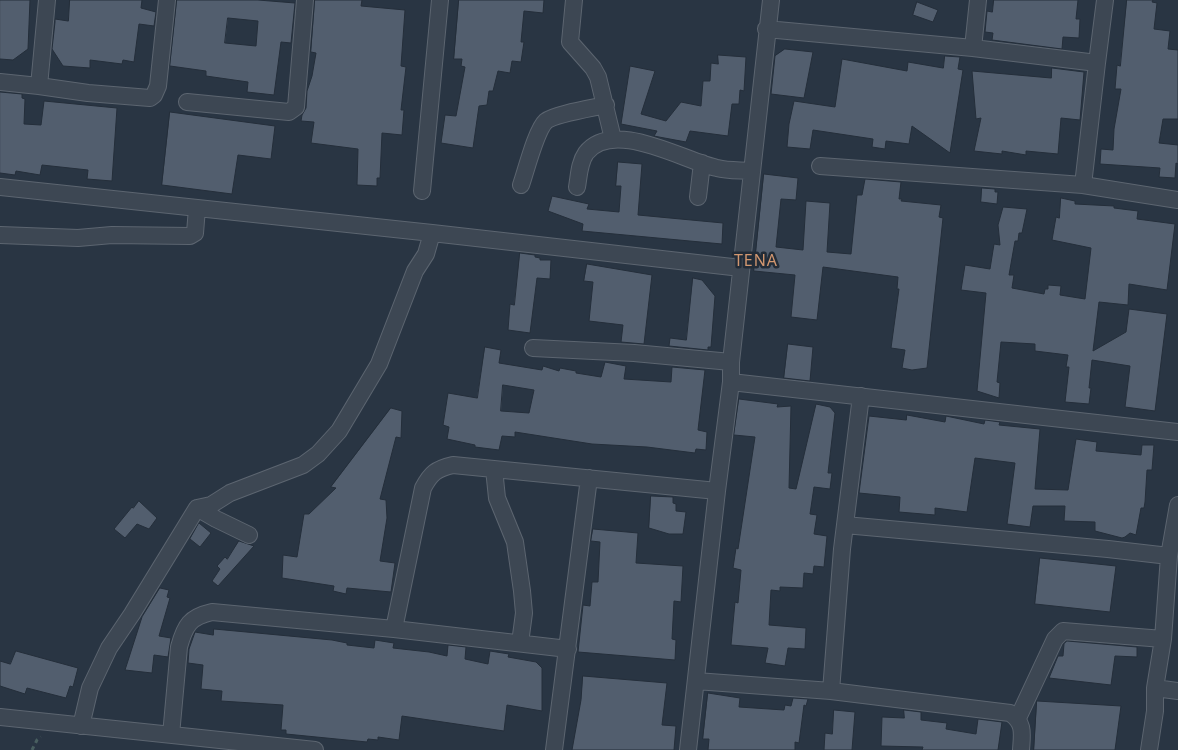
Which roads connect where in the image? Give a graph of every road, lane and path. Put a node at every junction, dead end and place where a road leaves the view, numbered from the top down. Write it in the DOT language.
graph roads {
  1 [pos="47,0"];
  2 [pos="167,0"];
  3 [pos="305,0"];
  4 [pos="440,0"];
  5 [pos="574,0"];
  6 [pos="771,0"];
  7 [pos="978,0"];
  8 [pos="1105,0"];
  9 [pos="766,29"];
  10 [pos="973,48"];
  11 [pos="1097,63"];
  12 [pos="0,82"];
  13 [pos="39,86"];
  14 [pos="187,102"];
  15 [pos="606,105"];
  16 [pos="613,139"];
  17 [pos="702,163"];
  18 [pos="820,166"];
  19 [pos="752,171"];
  20 [pos="1083,185"];
  21 [pos="521,186"];
  22 [pos="0,187"];
  23 [pos="578,187"];
  24 [pos="422,191"];
  25 [pos="698,197"];
  26 [pos="1178,200"];
  27 [pos="197,208"];
  28 [pos="432,233"];
  29 [pos="0,235"];
  30 [pos="741,268"];
  31 [pos="533,348"];
  32 [pos="731,362"];
  33 [pos="731,382"];
  34 [pos="861,396"];
  35 [pos="1178,432"];
  36 [pos="494,469"];
  37 [pos="589,478"];
  38 [pos="717,491"];
  39 [pos="1178,505"];
  40 [pos="197,508"];
  41 [pos="845,525"];
  42 [pos="249,534"];
  43 [pos="1169,556"];
  44 [pos="394,629"];
  45 [pos="1163,639"];
  46 [pos="520,643"];
  47 [pos="568,649"];
  48 [pos="696,681"];
  49 [pos="1155,688"];
  50 [pos="831,691"];
  51 [pos="1178,691"];
  52 [pos="1018,718"];
  53 [pos="2,720"];
  54 [pos="81,726"];
  55 [pos="171,735"];
  56 [pos="315,750"];
  57 [pos="554,750"];
  58 [pos="688,750"];
  59 [pos="1021,750"];
  60 [pos="1149,750"];
  1 -- 13 [label="street"];
  2 -- 13 [label="street"];
  3 -- 14 [label="street"];
  4 -- 24 [label="street"];
  5 -- 15 [label="street"];
  6 -- 9 [label="street"];
  7 -- 10 [label="street"];
  8 -- 11 [label="street"];
  9 -- 10 [label="street"];
  9 -- 19 [label="street"];
  10 -- 11 [label="street"];
  11 -- 20 [label="street"];
  12 -- 13 [label="street"];
  15 -- 16 [label="street"];
  15 -- 21 [label="street"];
  16 -- 17 [label="street"];
  16 -- 23 [label="street"];
  17 -- 19 [label="street"];
  17 -- 25 [label="street"];
  18 -- 20 [label="street"];
  19 -- 30 [label="street"];
  20 -- 26 [label="street"];
  22 -- 27 [label="street"];
  27 -- 28 [label="street"];
  27 -- 29 [label="street"];
  28 -- 30 [label="street"];
  28 -- 40 [label="street"];
  30 -- 32 [label="street"];
  31 -- 32 [label="street"];
  32 -- 33 [label="street"];
  33 -- 34 [label="street"];
  33 -- 38 [label="street"];
  34 -- 35 [label="street"];
  34 -- 41 [label="street"];
  36 -- 37 [label="street"];
  36 -- 44 [label="street"];
  36 -- 46 [label="street"];
  37 -- 38 [label="street"];
  37 -- 47 [label="street"];
  38 -- 48 [label="street"];
  39 -- 43 [label="street"];
  40 -- 42 [label="street"];
  40 -- 54 [label="street"];
  41 -- 43 [label="street"];
  41 -- 50 [label="street"];
  43 -- 45 [label="street"];
  44 -- 46 [label="street"];
  44 -- 55 [label="street"];
  45 -- 49 [label="street"];
  45 -- 52 [label="street"];
  46 -- 47 [label="street"];
  47 -- 57 [label="street"];
  48 -- 50 [label="street"];
  48 -- 58 [label="street"];
  49 -- 51 [label="street"];
  49 -- 60 [label="street"];
  50 -- 52 [label="street"];
  52 -- 59 [label="street"];
  53 -- 54 [label="street"];
  54 -- 55 [label="street"];
  55 -- 56 [label="street"];
}
